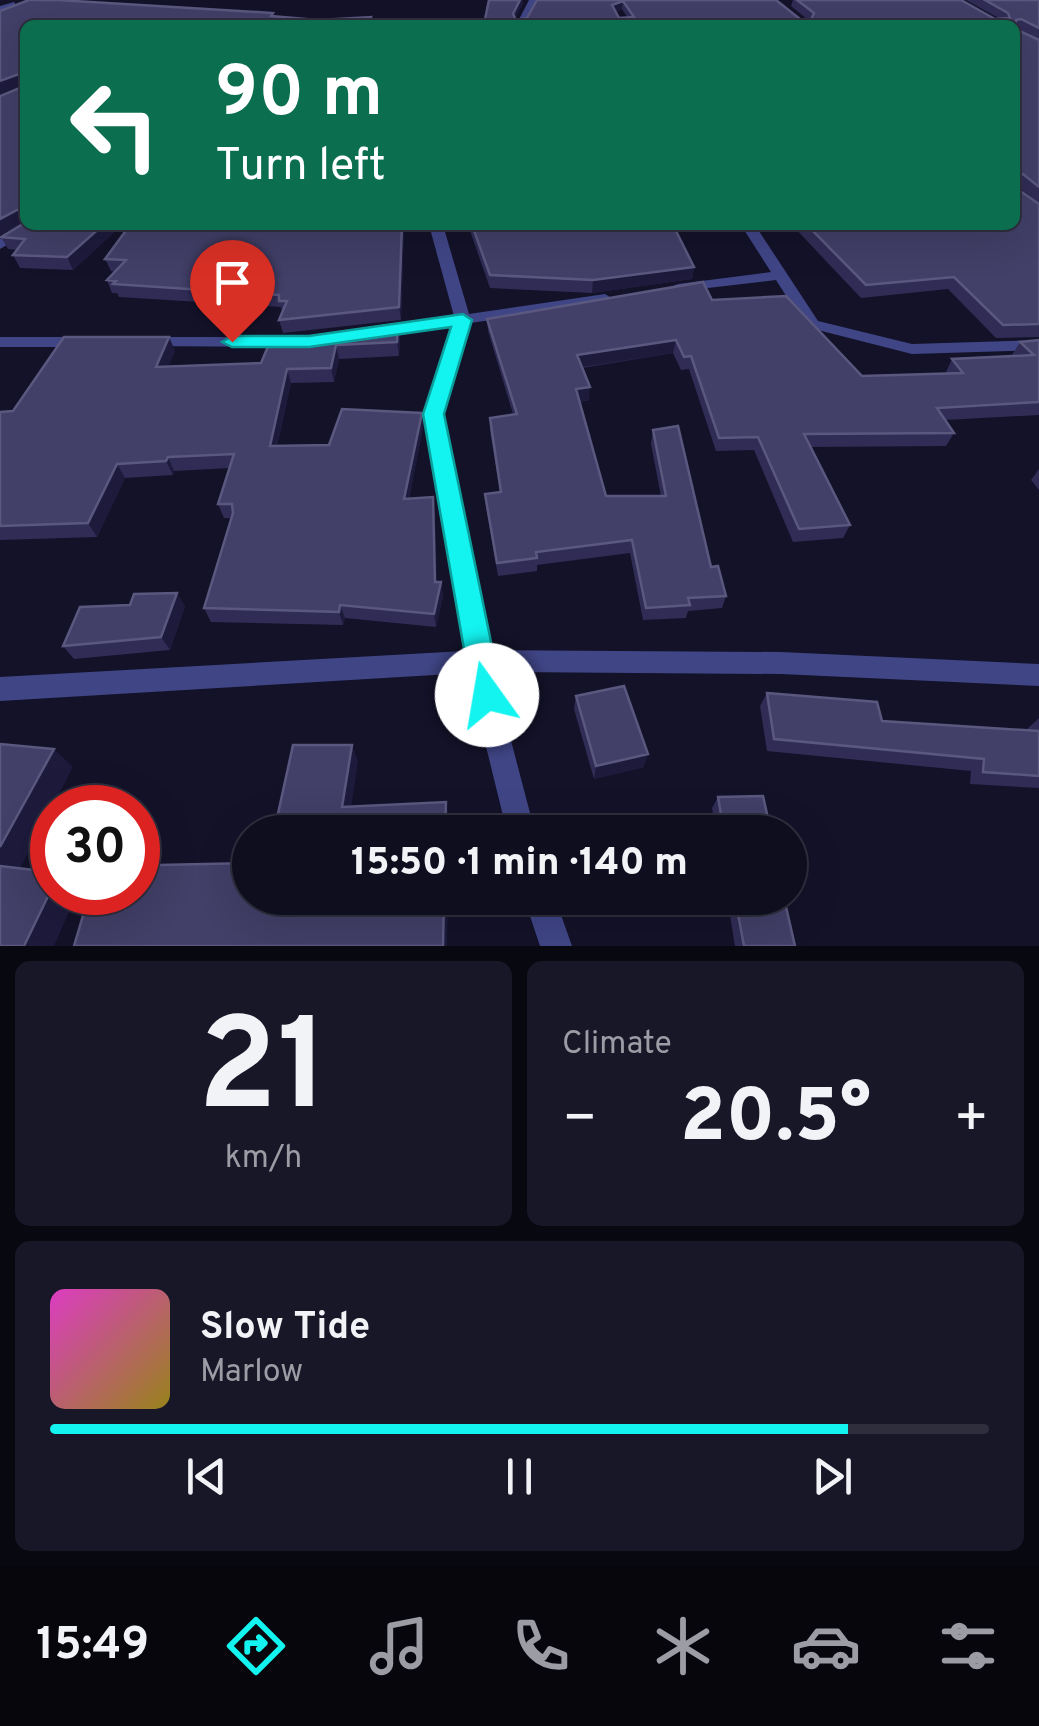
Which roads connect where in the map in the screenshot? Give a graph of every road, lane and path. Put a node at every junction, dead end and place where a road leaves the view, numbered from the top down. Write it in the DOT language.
graph roads {
  1 [pos="14,4"];
  2 [pos="0,9"];
  3 [pos="26,230"];
  4 [pos="437,230"];
  5 [pos="751,230"];
  6 [pos="0,246"];
  7 [pos="778,275"];
  8 [pos="660,292"];
  9 [pos="620,297"];
  10 [pos="463,320"];
  11 [pos="348,336"];
  12 [pos="0,342"];
  13 [pos="116,342"];
  14 [pos="135,342"];
  15 [pos="309,342"];
  16 [pos="1039,345"];
  17 [pos="478,661"];
  18 [pos="1039,675"];
  19 [pos="0,689"];
  20 [pos="517,815"];
  21 [pos="546,915"];
  22 [pos="556,946"];
  1 -- 2 [label="street"];
  3 -- 6 [label="street"];
  4 -- 10 [label="street"];
  5 -- 7 [label="street"];
  7 -- 8 [label="street"];
  7 -- 16 [label="street"];
  9 -- 10 [label="street"];
  10 -- 11 [label="street"];
  10 -- 17 [label="street"];
  12 -- 13 [label="street"];
  14 -- 15 [label="street"];
  17 -- 18 [label="street"];
  17 -- 19 [label="street"];
  17 -- 20 [label="street"];
  21 -- 22 [label="street"];
}
